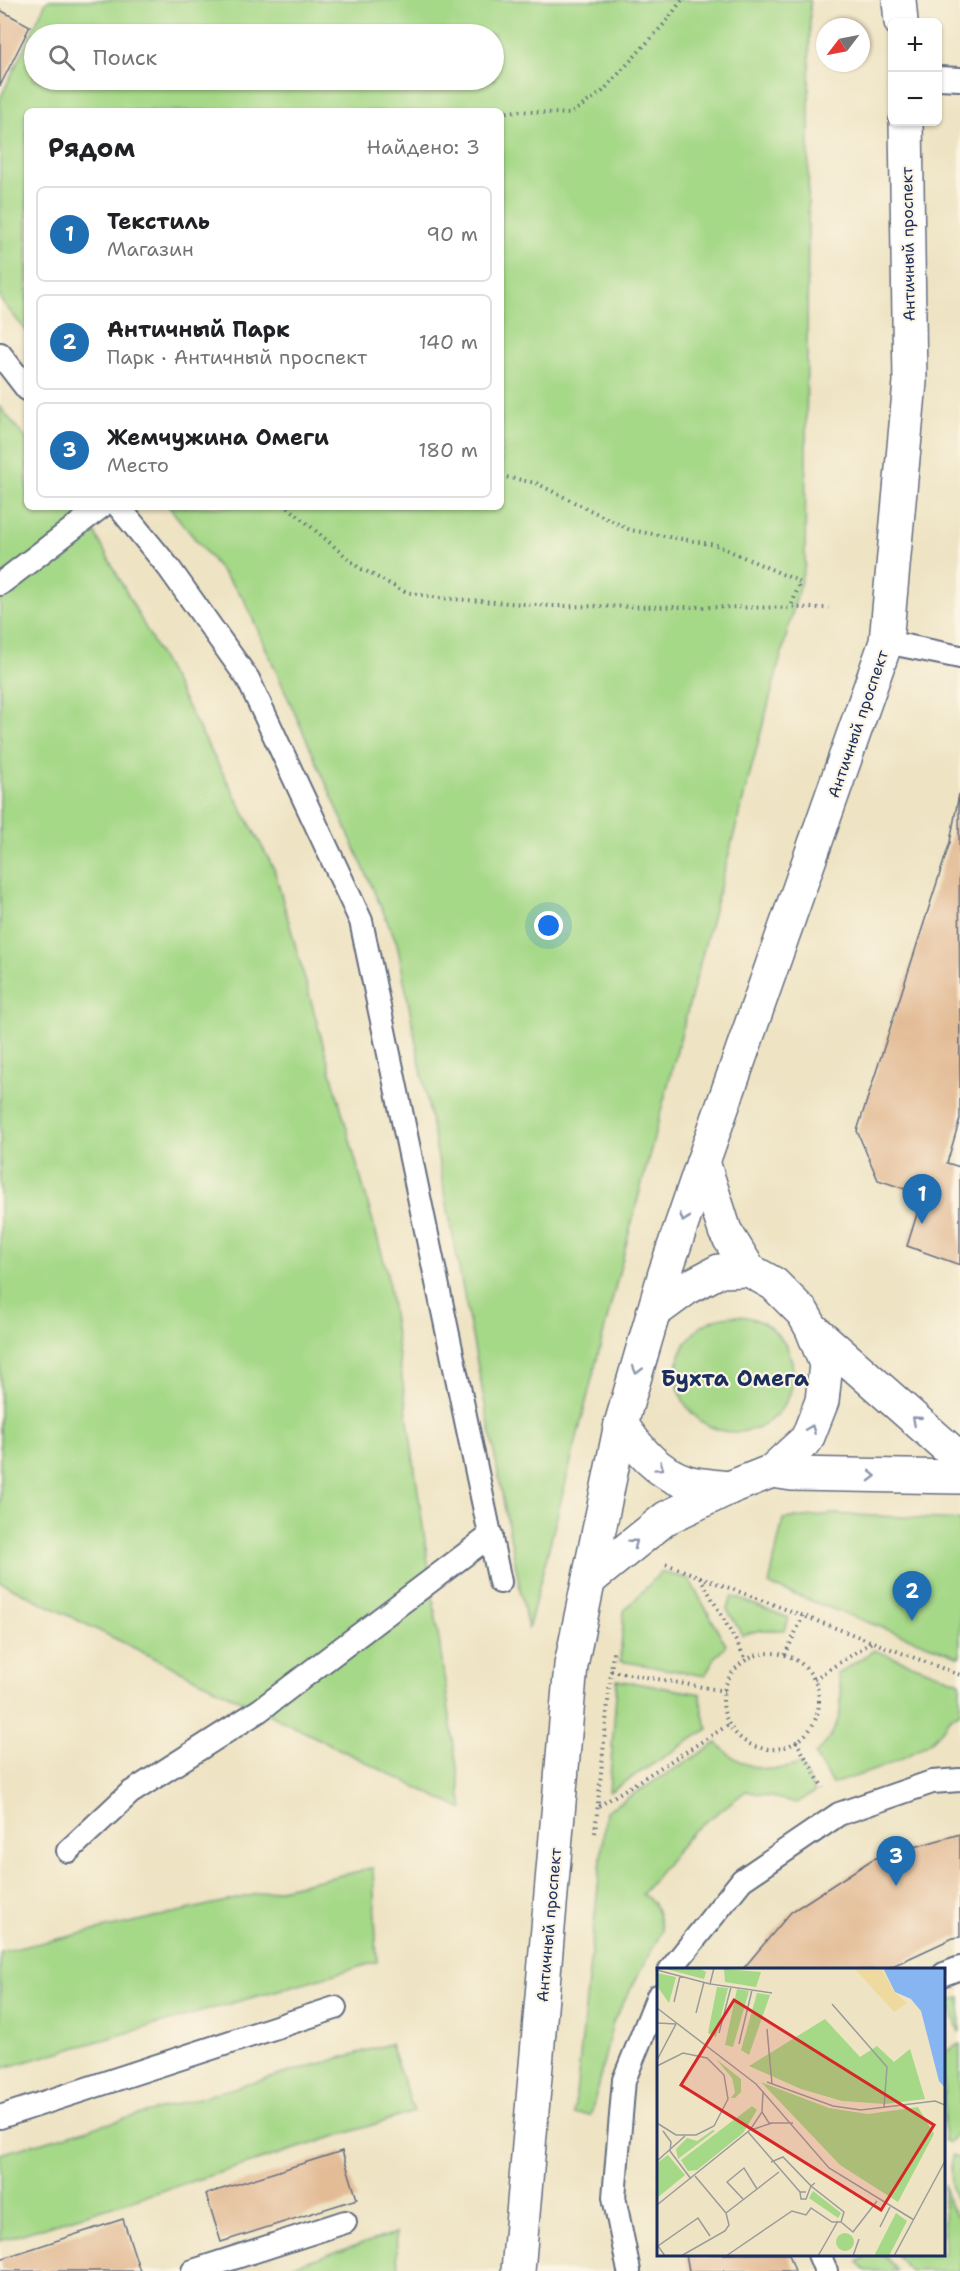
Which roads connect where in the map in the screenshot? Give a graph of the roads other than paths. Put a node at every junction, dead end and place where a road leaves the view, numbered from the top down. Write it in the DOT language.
graph roads {
  1 [pos="899,0"];
  2 [pos="901,18"];
  3 [pos="942,78"];
  4 [pos="960,79"];
  5 [pos="906,126"];
  6 [pos="0,354"];
  7 [pos="24,384"];
  8 [pos="97,510"];
  9 [pos="121,510"];
  10 [pos="0,584"];
  11 [pos="886,642"];
  12 [pos="960,657"];
  13 [pos="703,1162"];
  14 [pos="749,1270"];
  15 [pos="653,1313"];
  16 [pos="812,1329"];
  17 [pos="621,1424"];
  18 [pos="960,1459"];
  19 [pos="772,1471"];
  20 [pos="960,1477"];
  21 [pos="729,1488"];
  22 [pos="491,1535"];
  23 [pos="589,1580"];
  24 [pos="500,1582"];
  25 [pos="960,1780"];
  26 [pos="68,1851"];
  27 [pos="672,1968"];
  28 [pos="960,1968"];
  29 [pos="945,1974"];
  30 [pos="657,1998"];
  31 [pos="335,2008"];
  32 [pos="0,2117"];
  33 [pos="345,2222"];
  34 [pos="820,2256"];
  35 [pos="193,2271"];
  36 [pos="518,2271"];
  37 [pos="629,2271"];
  38 [pos="826,2271"];
  1 -- 2 [label="street"];
  3 -- 4 [label="lane"];
  5 -- 11 [label="street, Античный проспект"];
  6 -- 7 [label="lane"];
  8 -- 10 [label="lane"];
  9 -- 22 [label="lane"];
  11 -- 12 [label="lane"];
  11 -- 13 [label="street, Античный проспект"];
  13 -- 14 [label="street"];
  13 -- 15 [label="street, Античный проспект, one-way"];
  14 -- 15 [label="street"];
  14 -- 16 [label="street"];
  15 -- 17 [label="street, Античный проспект, one-way"];
  18 -- 16 [label="street, one-way"];
  19 -- 16 [label="street, one-way"];
  17 -- 21 [label="street, one-way"];
  17 -- 23 [label="street, Античный проспект"];
  19 -- 20 [label="street, one-way"];
  19 -- 21 [label="street"];
  23 -- 21 [label="street, one-way"];
  22 -- 24 [label="lane"];
  22 -- 26 [label="lane"];
  23 -- 36 [label="street, Античный проспект"];
  25 -- 27 [label="lane"];
  28 -- 29 [label="lane"];
  30 -- 37 [label="lane"];
  31 -- 32 [label="lane"];
  33 -- 35 [label="lane"];
  34 -- 38 [label="lane"];
}
